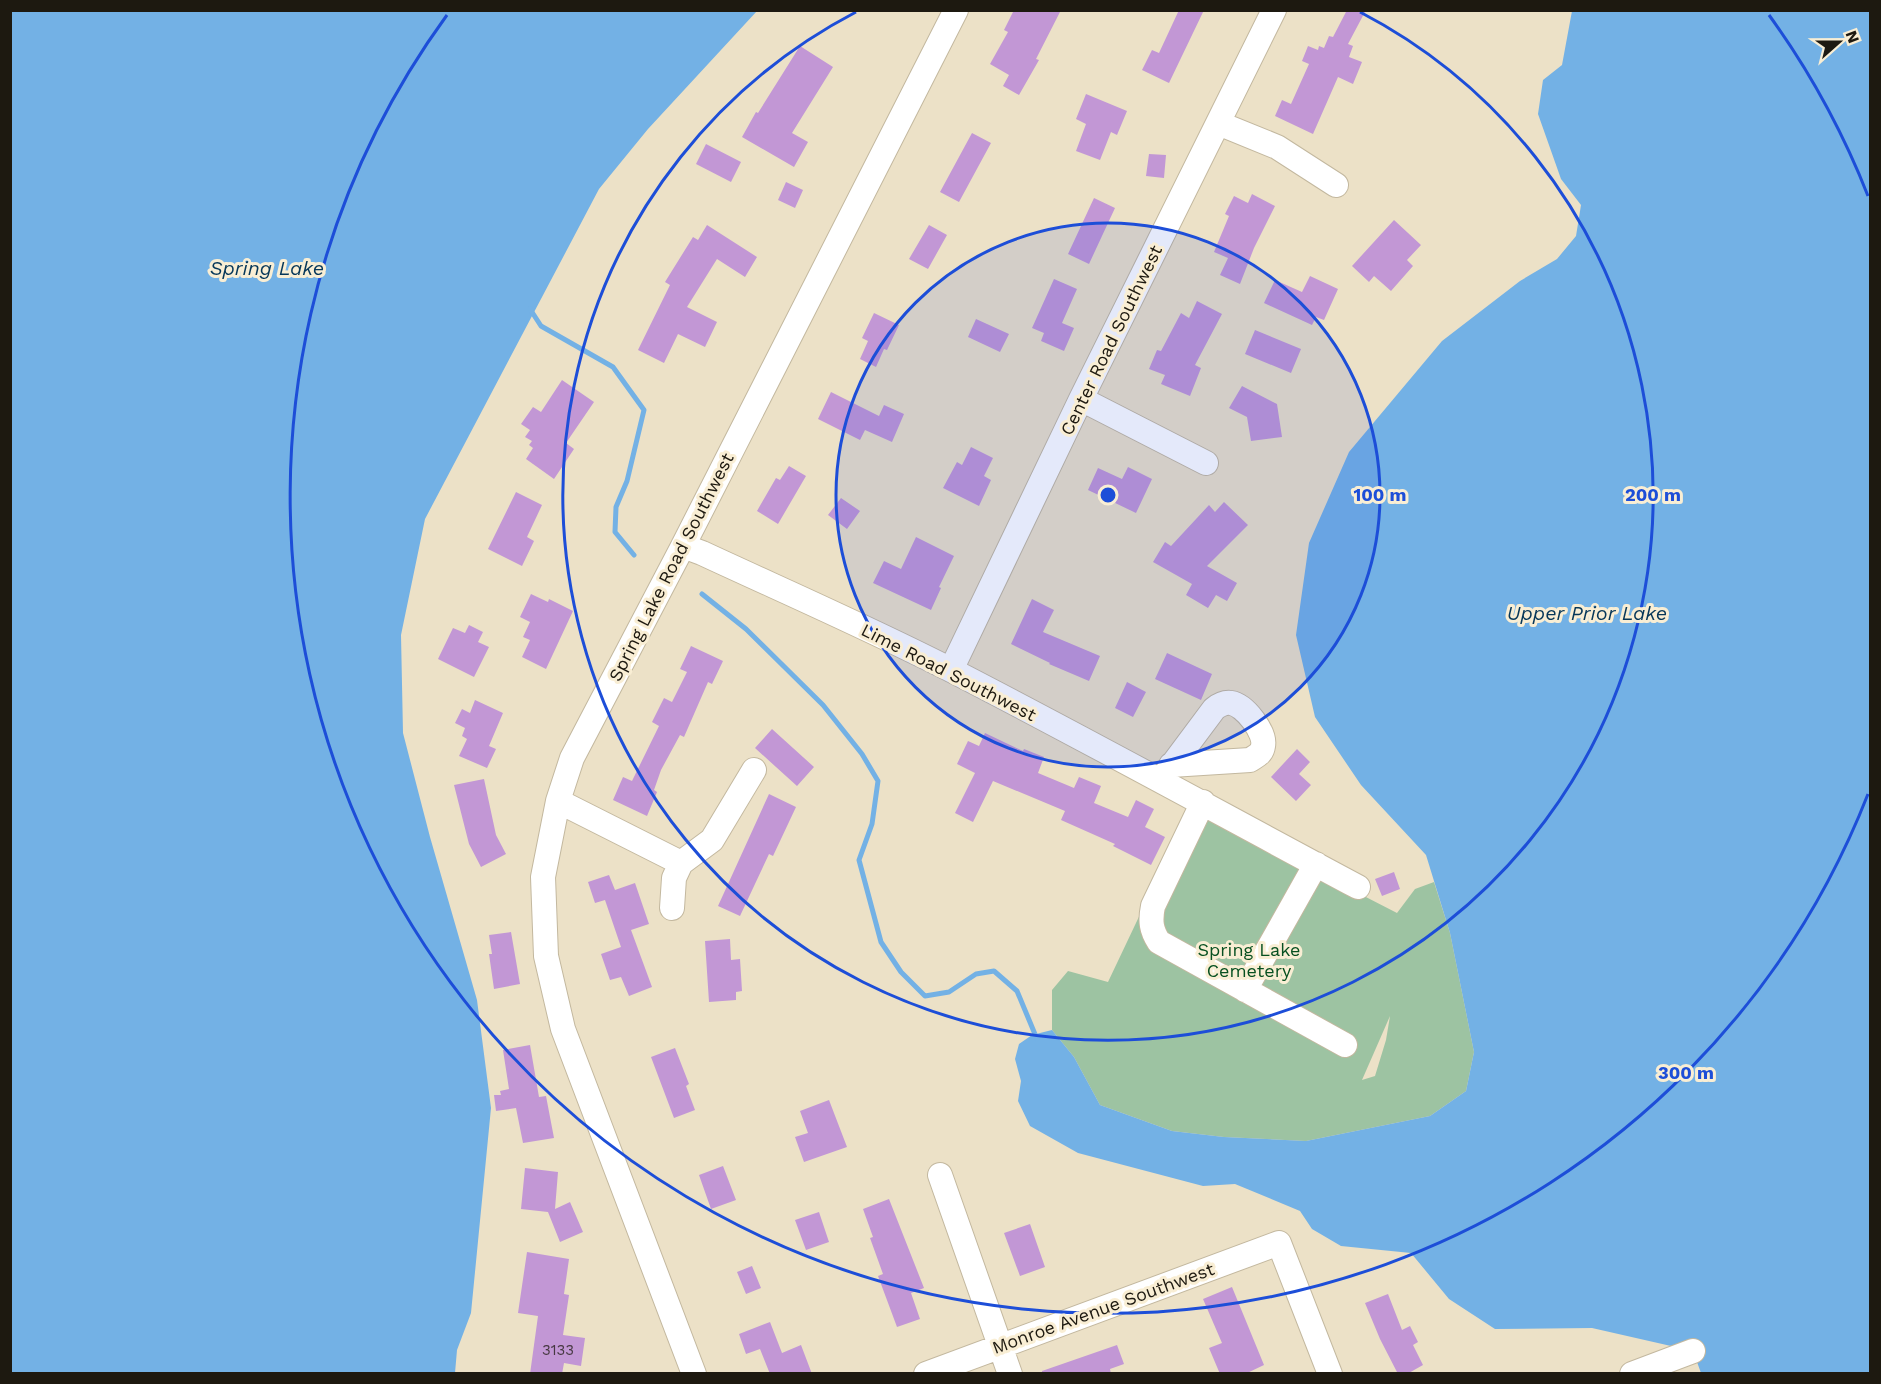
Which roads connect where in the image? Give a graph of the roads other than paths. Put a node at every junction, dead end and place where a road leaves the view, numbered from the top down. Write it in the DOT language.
graph roads {
  1 [pos="956,10"];
  2 [pos="1274,10"];
  3 [pos="1218,123"];
  4 [pos="1336,185"];
  5 [pos="1081,399"];
  6 [pos="1206,463"];
  7 [pos="683,546"];
  8 [pos="951,670"];
  9 [pos="754,770"];
  10 [pos="558,801"];
  11 [pos="1207,805"];
  12 [pos="681,863"];
  13 [pos="1316,864"];
  14 [pos="1358,887"];
  15 [pos="672,908"];
  16 [pos="1245,990"];
  17 [pos="1345,1044"];
  18 [pos="940,1175"];
  19 [pos="1000,1346"];
  20 [pos="1693,1351"];
  21 [pos="694,1374"];
  22 [pos="926,1374"];
  23 [pos="1010,1374"];
  24 [pos="1330,1374"];
  25 [pos="1632,1374"];
  1 -- 7 [label="street, Spring Lake Road Southwest"];
  2 -- 3 [label="street, Center Road Southwest"];
  3 -- 4 [label="street"];
  3 -- 5 [label="street, Center Road Southwest"];
  5 -- 6 [label="street"];
  5 -- 8 [label="street, Center Road Southwest"];
  7 -- 8 [label="street, Lime Road Southwest"];
  7 -- 10 [label="street, Spring Lake Road Southwest"];
  8 -- 11 [label="street, Lime Road Southwest"];
  9 -- 12 [label="street"];
  10 -- 12 [label="street"];
  10 -- 21 [label="street, Spring Lake Road Southwest"];
  11 -- 13 [label="street, Lime Road Southwest"];
  11 -- 16 [label="street"];
  12 -- 15 [label="street"];
  13 -- 14 [label="street, Lime Road Southwest"];
  13 -- 16 [label="street"];
  16 -- 17 [label="street"];
  18 -- 19 [label="street"];
  19 -- 22 [label="street, Monroe Avenue Southwest"];
  19 -- 23 [label="street"];
  19 -- 24 [label="street, Monroe Avenue Southwest"];
  20 -- 25 [label="street"];
}
